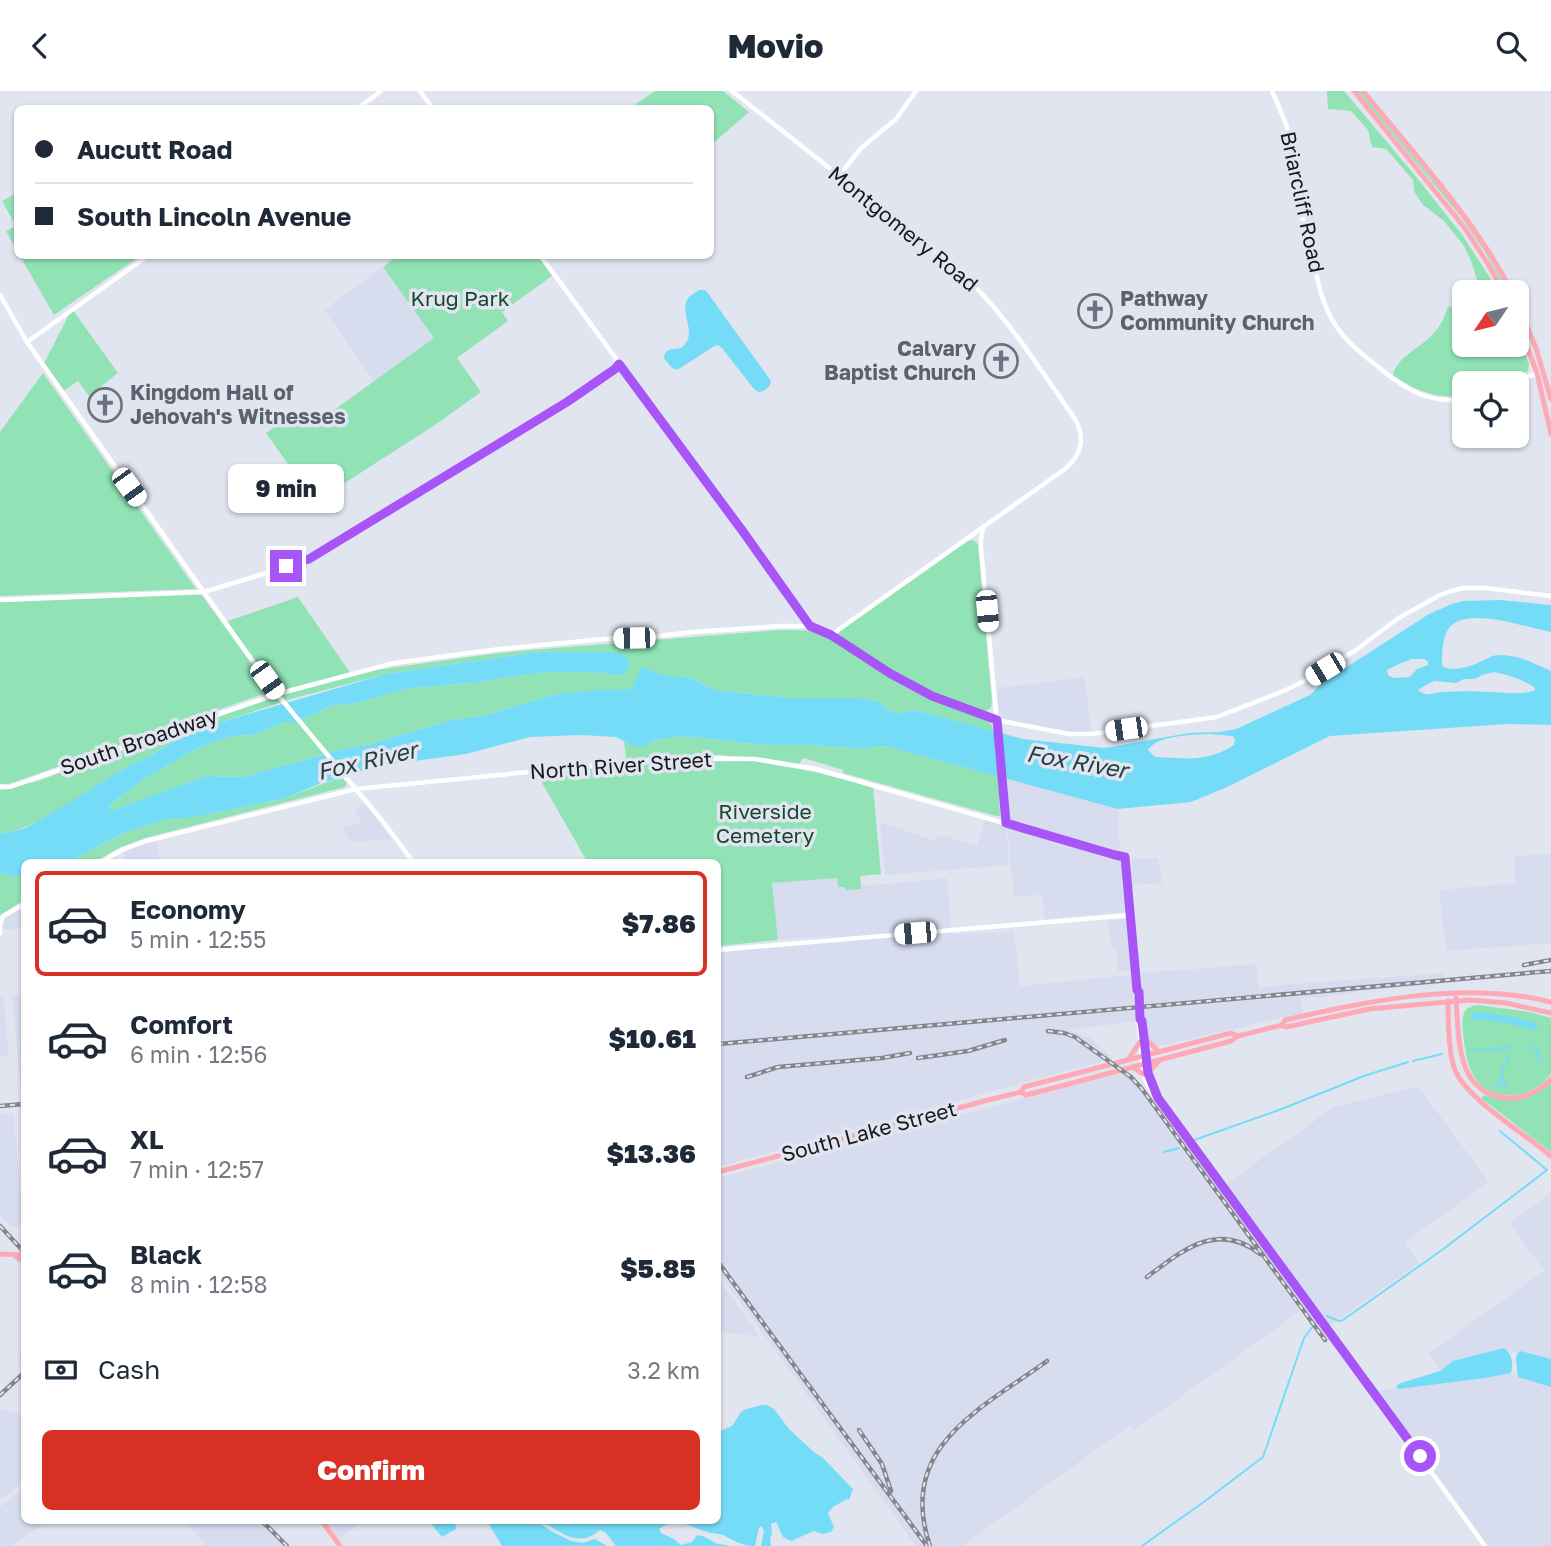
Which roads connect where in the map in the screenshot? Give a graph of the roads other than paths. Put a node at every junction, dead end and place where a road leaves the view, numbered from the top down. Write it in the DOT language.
graph roads {
  1 [pos="382,91"];
  2 [pos="732,91"];
  3 [pos="916,91"];
  4 [pos="1272,91"];
  5 [pos="1353,91"];
  6 [pos="1363,91"];
  7 [pos="363,105"];
  8 [pos="839,176"];
  9 [pos="143,259"];
  10 [pos="543,259"];
  11 [pos="1497,280"];
  12 [pos="1506,280"];
  13 [pos="0,295"];
  14 [pos="27,342"];
  15 [pos="1530,342"];
  16 [pos="1530,350"];
  17 [pos="619,364"];
  18 [pos="1540,372"];
  19 [pos="1529,376"];
  20 [pos="1551,399"];
  21 [pos="1452,400"];
  22 [pos="1551,433"];
  23 [pos="983,527"];
  24 [pos="204,592"];
  25 [pos="1551,596"];
  26 [pos="0,600"];
  27 [pos="810,626"];
  28 [pos="831,635"];
  29 [pos="277,694"];
  30 [pos="997,720"];
  31 [pos="0,787"];
  32 [pos="356,789"];
  33 [pos="1006,823"];
  34 [pos="106,859"];
  35 [pos="411,859"];
  36 [pos="21,906"];
  37 [pos="1131,915"];
  38 [pos="0,923"];
  39 [pos="0,933"];
  40 [pos="721,950"];
  41 [pos="1456,993"];
  42 [pos="1448,994"];
  43 [pos="1456,1001"];
  44 [pos="1448,1002"];
  45 [pos="1551,1002"];
  46 [pos="1551,1013"];
  47 [pos="1282,1025"];
  48 [pos="1238,1036"];
  49 [pos="1142,1040"];
  50 [pos="1159,1052"];
  51 [pos="1144,1056"];
  52 [pos="1128,1060"];
  53 [pos="1160,1060"];
  54 [pos="1144,1064"];
  55 [pos="1132,1067"];
  56 [pos="1146,1073"];
  57 [pos="1551,1079"];
  58 [pos="1021,1092"];
  59 [pos="1551,1156"];
  60 [pos="721,1171"];
  61 [pos="0,1254"];
  62 [pos="21,1259"];
  63 [pos="324,1524"];
  64 [pos="338,1545"];
  65 [pos="1485,1546"];
  1 -- 7 [label="street"];
  2 -- 8 [label="street, Montgomery Road"];
  3 -- 8 [label="street"];
  4 -- 21 [label="street, Briarcliff Road"];
  5 -- 11 [label="main road"];
  6 -- 12 [label="main road"];
  8 -- 23 [label="street, Montgomery Road"];
  9 -- 14 [label="street"];
  10 -- 17 [label="street"];
  13 -- 14 [label="street"];
  14 -- 24 [label="street"];
  15 -- 18 [label="main road"];
  16 -- 18 [label="main road"];
  17 -- 24 [label="street"];
  17 -- 27 [label="street"];
  18 -- 19 [label="street"];
  18 -- 20 [label="main road"];
  18 -- 22 [label="main road"];
  23 -- 28 [label="street"];
  23 -- 30 [label="street"];
  24 -- 26 [label="street"];
  24 -- 29 [label="street"];
  25 -- 30 [label="street"];
  27 -- 28 [label="street"];
  27 -- 29 [label="street, South Broadway"];
  28 -- 30 [label="street"];
  29 -- 31 [label="street, South Broadway"];
  29 -- 32 [label="street"];
  30 -- 33 [label="street"];
  32 -- 33 [label="street, North River Street"];
  32 -- 34 [label="street, North River Street"];
  32 -- 35 [label="street"];
  33 -- 37 [label="street, North River Street"];
  36 -- 38 [label="street"];
  37 -- 40 [label="street"];
  37 -- 49 [label="street"];
  38 -- 39 [label="street"];
  41 -- 42 [label="main road, South Lake Street"];
  41 -- 43 [label="main road"];
  41 -- 45 [label="main road, South Lake Street"];
  42 -- 44 [label="main road"];
  42 -- 47 [label="main road, South Lake Street"];
  43 -- 44 [label="main road, South Lake Street"];
  43 -- 46 [label="main road, South Lake Street"];
  43 -- 57 [label="main road"];
  44 -- 47 [label="main road, South Lake Street"];
  44 -- 59 [label="main road"];
  47 -- 48 [label="main road, South Lake Street"];
  48 -- 50 [label="main road, South Lake Street"];
  48 -- 53 [label="main road, South Lake Street"];
  49 -- 50 [label="main road"];
  49 -- 51 [label="street"];
  49 -- 52 [label="main road"];
  50 -- 51 [label="main road, South Lake Street"];
  51 -- 52 [label="main road, South Lake Street"];
  51 -- 54 [label="street"];
  52 -- 58 [label="main road, South Lake Street"];
  53 -- 54 [label="main road, South Lake Street"];
  53 -- 56 [label="main road"];
  54 -- 55 [label="main road, South Lake Street"];
  54 -- 56 [label="street"];
  55 -- 56 [label="main road"];
  55 -- 58 [label="main road, South Lake Street"];
  56 -- 65 [label="street"];
  58 -- 60 [label="main road, South Lake Street"];
  61 -- 62 [label="main road"];
  63 -- 64 [label="main road"];
}
